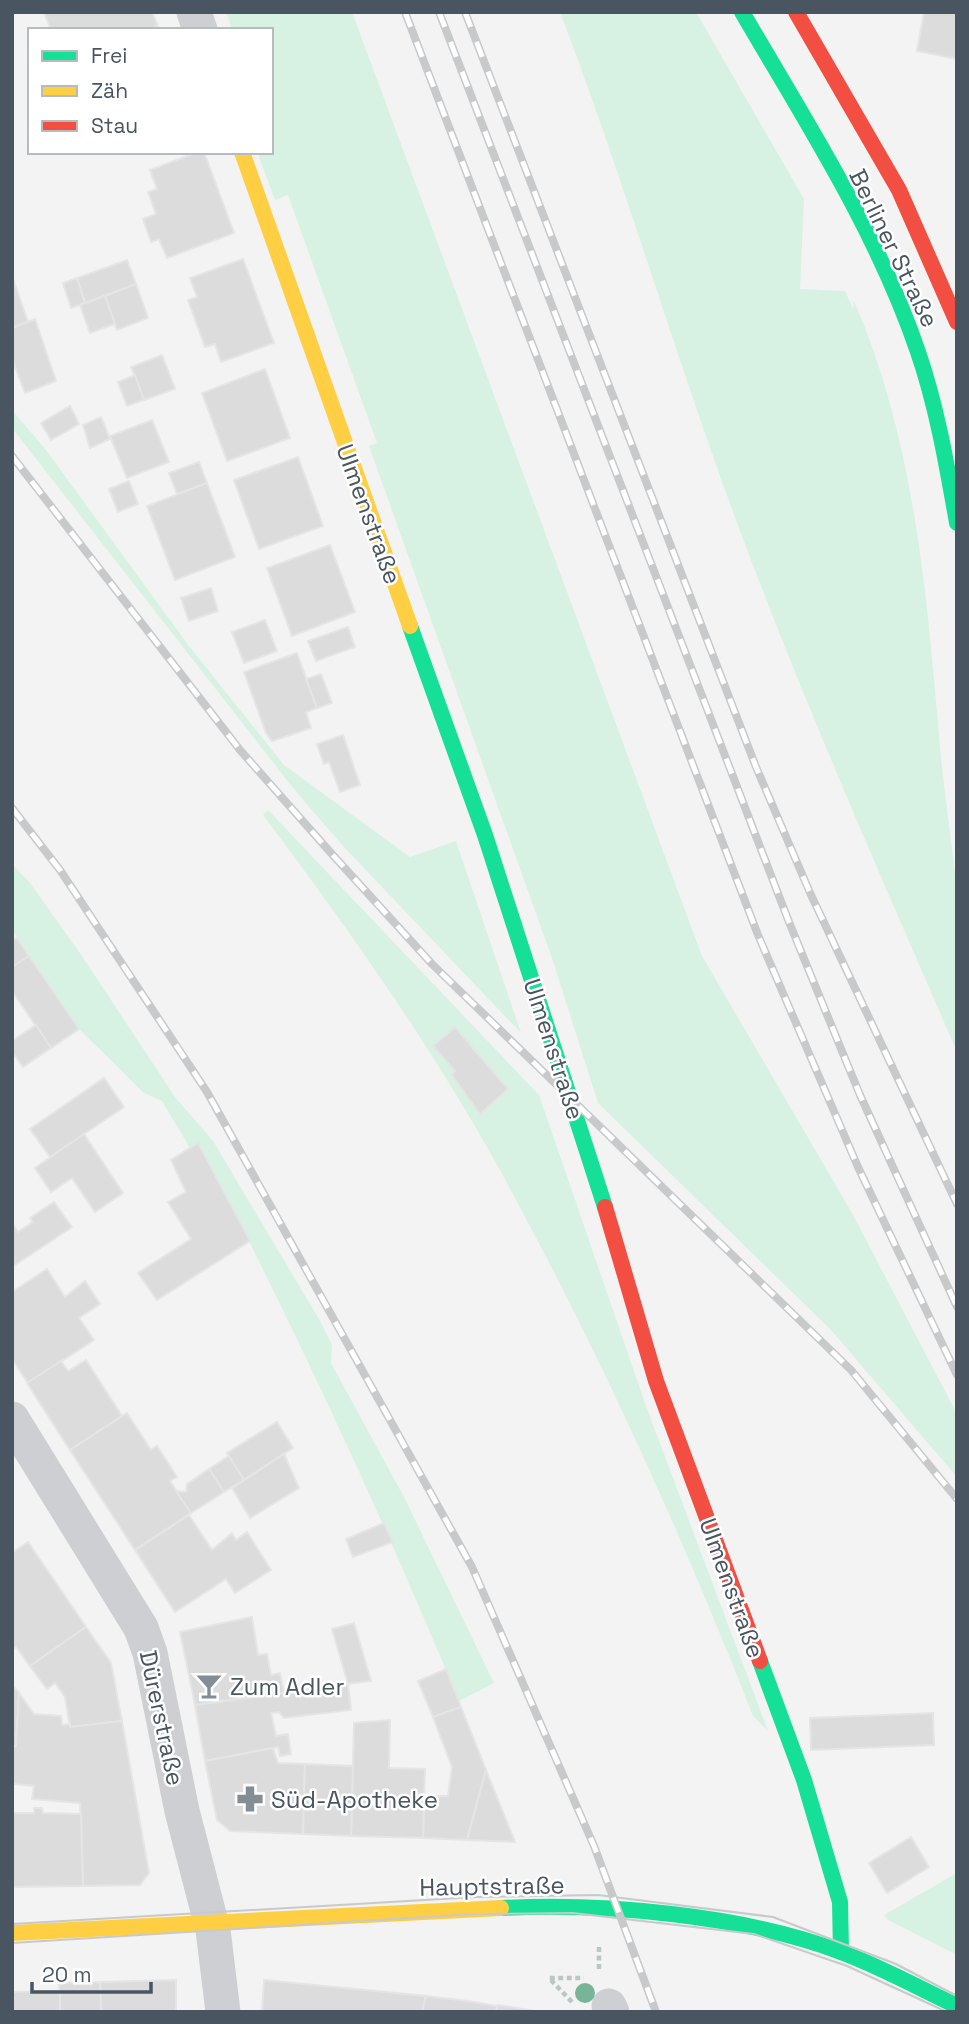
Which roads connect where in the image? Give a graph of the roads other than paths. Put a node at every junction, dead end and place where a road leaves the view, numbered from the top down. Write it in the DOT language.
graph roads {
  1 [pos="742,12"];
  2 [pos="796,12"];
  3 [pos="243,154"];
  4 [pos="957,322"];
  5 [pos="957,523"];
  6 [pos="12,1419"];
  7 [pos="212,1923"];
  8 [pos="12,1933"];
  9 [pos="841,1952"];
  10 [pos="957,2006"];
  11 [pos="223,2012"];
  1 -- 5 [label="street, Berliner Straße"];
  2 -- 4 [label="street, Berliner Straße"];
  3 -- 9 [label="street, Ulmenstraße"];
  6 -- 7 [label="street, Dürerstraße"];
  7 -- 8 [label="street, Hauptstraße"];
  7 -- 9 [label="street, Hauptstraße"];
  7 -- 11 [label="street, Dürerstraße"];
  9 -- 10 [label="street, Hauptstraße"];
}
